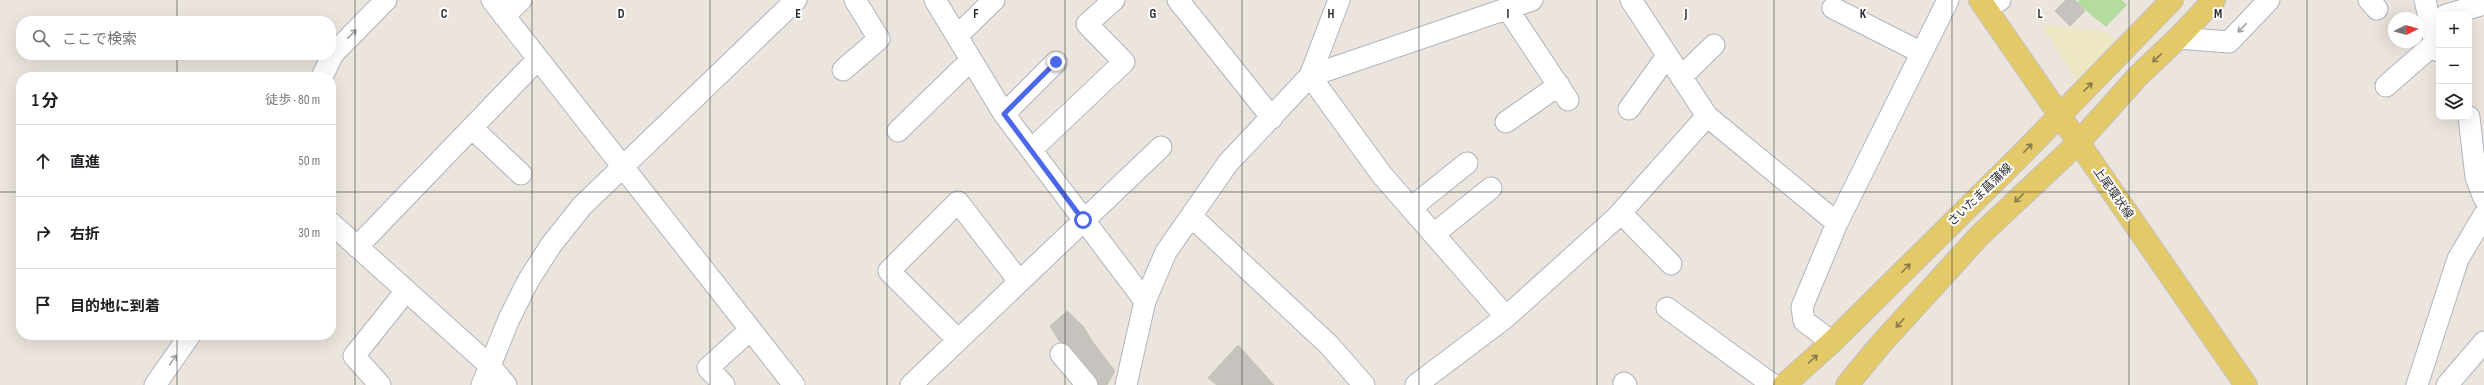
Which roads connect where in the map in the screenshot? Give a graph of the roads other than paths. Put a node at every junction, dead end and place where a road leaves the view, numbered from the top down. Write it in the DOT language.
graph roads {
  1 [pos="386,0"];
  2 [pos="492,0"];
  3 [pos="521,0"];
  4 [pos="796,0"];
  5 [pos="855,0"];
  6 [pos="935,0"];
  7 [pos="994,0"];
  8 [pos="1114,0"];
  9 [pos="1178,0"];
  10 [pos="1339,0"];
  11 [pos="1631,0"];
  12 [pos="1948,0"];
  13 [pos="2172,0"];
  14 [pos="2214,0"];
  15 [pos="2269,0"];
  16 [pos="1520,3"];
  17 [pos="1989,3"];
  18 [pos="2484,4"];
  19 [pos="1833,8"];
  20 [pos="2435,13"];
  21 [pos="504,16"];
  22 [pos="2436,30"];
  23 [pos="956,36"];
  24 [pos="2178,38"];
  25 [pos="1714,45"];
  26 [pos="2436,48"];
  27 [pos="336,51"];
  28 [pos="1922,53"];
  29 [pos="1667,56"];
  30 [pos="330,60"];
  31 [pos="537,60"];
  32 [pos="971,60"];
  33 [pos="1056,62"];
  34 [pos="844,70"];
  35 [pos="324,72"];
  36 [pos="1310,76"];
  37 [pos="1681,77"];
  38 [pos="2386,86"];
  39 [pos="1629,109"];
  40 [pos="1004,114"];
  41 [pos="2060,115"];
  42 [pos="1707,116"];
  43 [pos="1272,118"];
  44 [pos="2469,120"];
  45 [pos="1506,122"];
  46 [pos="472,128"];
  47 [pos="898,131"];
  48 [pos="2078,143"];
  49 [pos="1161,147"];
  50 [pos="1030,150"];
  51 [pos="1467,163"];
  52 [pos="623,165"];
  53 [pos="521,174"];
  54 [pos="1491,188"];
  55 [pos="2484,198"];
  56 [pos="1411,208"];
  57 [pos="1620,214"];
  58 [pos="1191,216"];
  59 [pos="2484,216"];
  60 [pos="1083,220"];
  61 [pos="1837,223"];
  62 [pos="336,228"];
  63 [pos="1434,234"];
  64 [pos="357,247"];
  65 [pos="1671,264"];
  66 [pos="1019,281"];
  67 [pos="406,291"];
  68 [pos="1145,301"];
  69 [pos="1667,308"];
  70 [pos="1506,317"];
  71 [pos="750,330"];
  72 [pos="186,340"];
  73 [pos="958,340"];
  74 [pos="1832,342"];
  75 [pos="2484,342"];
  76 [pos="1061,354"];
  77 [pos="489,365"];
  78 [pos="155,385"];
  79 [pos="380,385"];
  80 [pos="482,385"];
  81 [pos="506,385"];
  82 [pos="724,385"];
  83 [pos="794,385"];
  84 [pos="911,385"];
  85 [pos="1087,385"];
  86 [pos="1126,385"];
  87 [pos="1364,385"];
  88 [pos="1416,385"];
  89 [pos="1773,385"];
  90 [pos="1784,385"];
  91 [pos="1847,385"];
  92 [pos="2246,385"];
  93 [pos="2417,385"];
  94 [pos="2446,385"];
  27 -- 1 [label="street, one-way"];
  2 -- 21 [label="street"];
  3 -- 21 [label="street"];
  4 -- 52 [label="street"];
  5 -- 34 [label="street"];
  6 -- 23 [label="street"];
  7 -- 23 [label="street"];
  8 -- 50 [label="street"];
  9 -- 43 [label="street"];
  10 -- 36 [label="street"];
  11 -- 29 [label="street"];
  12 -- 28 [label="street"];
  41 -- 13 [label="main road, さいたま菖蒲線, one-way"];
  14 -- 24 [label="main road"];
  15 -- 24 [label="street, one-way"];
  16 -- 36 [label="street"];
  16 -- 45 [label="street"];
  17 -- 41 [label="main road, 上尾環状線"];
  18 -- 20 [label="street"];
  19 -- 28 [label="street"];
  20 -- 22 [label="street"];
  21 -- 31 [label="street"];
  23 -- 32 [label="street"];
  24 -- 48 [label="main road, one-way"];
  25 -- 37 [label="street"];
  26 -- 38 [label="street"];
  28 -- 61 [label="street"];
  29 -- 37 [label="street"];
  29 -- 39 [label="street"];
  35 -- 30 [label="street, one-way"];
  31 -- 46 [label="street"];
  31 -- 52 [label="street"];
  32 -- 40 [label="street"];
  32 -- 47 [label="street"];
  33 -- 40 [label="street"];
  36 -- 43 [label="street"];
  36 -- 56 [label="street"];
  37 -- 42 [label="street"];
  40 -- 50 [label="street"];
  41 -- 48 [label="main road, 上尾環状線"];
  74 -- 41 [label="main road, さいたま菖蒲線, one-way"];
  42 -- 57 [label="street"];
  42 -- 61 [label="street"];
  43 -- 58 [label="street"];
  44 -- 55 [label="street"];
  46 -- 53 [label="street"];
  46 -- 64 [label="street"];
  48 -- 91 [label="main road, one-way"];
  48 -- 92 [label="main road, 上尾環状線"];
  49 -- 60 [label="street"];
  50 -- 60 [label="street"];
  51 -- 56 [label="street"];
  52 -- 71 [label="street"];
  52 -- 77 [label="street"];
  54 -- 63 [label="street"];
  56 -- 63 [label="street"];
  57 -- 65 [label="street"];
  57 -- 70 [label="street"];
  58 -- 68 [label="street"];
  58 -- 87 [label="street"];
  59 -- 93 [label="street"];
  60 -- 66 [label="street"];
  60 -- 68 [label="street"];
  61 -- 74 [label="street"];
  62 -- 64 [label="street"];
  63 -- 70 [label="street"];
  64 -- 67 [label="street"];
  66 -- 73 [label="street"];
  66 -- 73 [label="street"];
  67 -- 77 [label="street"];
  67 -- 79 [label="street"];
  68 -- 86 [label="street"];
  69 -- 89 [label="street"];
  70 -- 88 [label="street"];
  71 -- 82 [label="street"];
  71 -- 83 [label="street"];
  78 -- 72 [label="street, one-way"];
  73 -- 84 [label="street"];
  90 -- 74 [label="main road, さいたま菖蒲線, one-way"];
  75 -- 94 [label="street"];
  76 -- 85 [label="street"];
  77 -- 80 [label="street"];
  77 -- 81 [label="street"];
}
